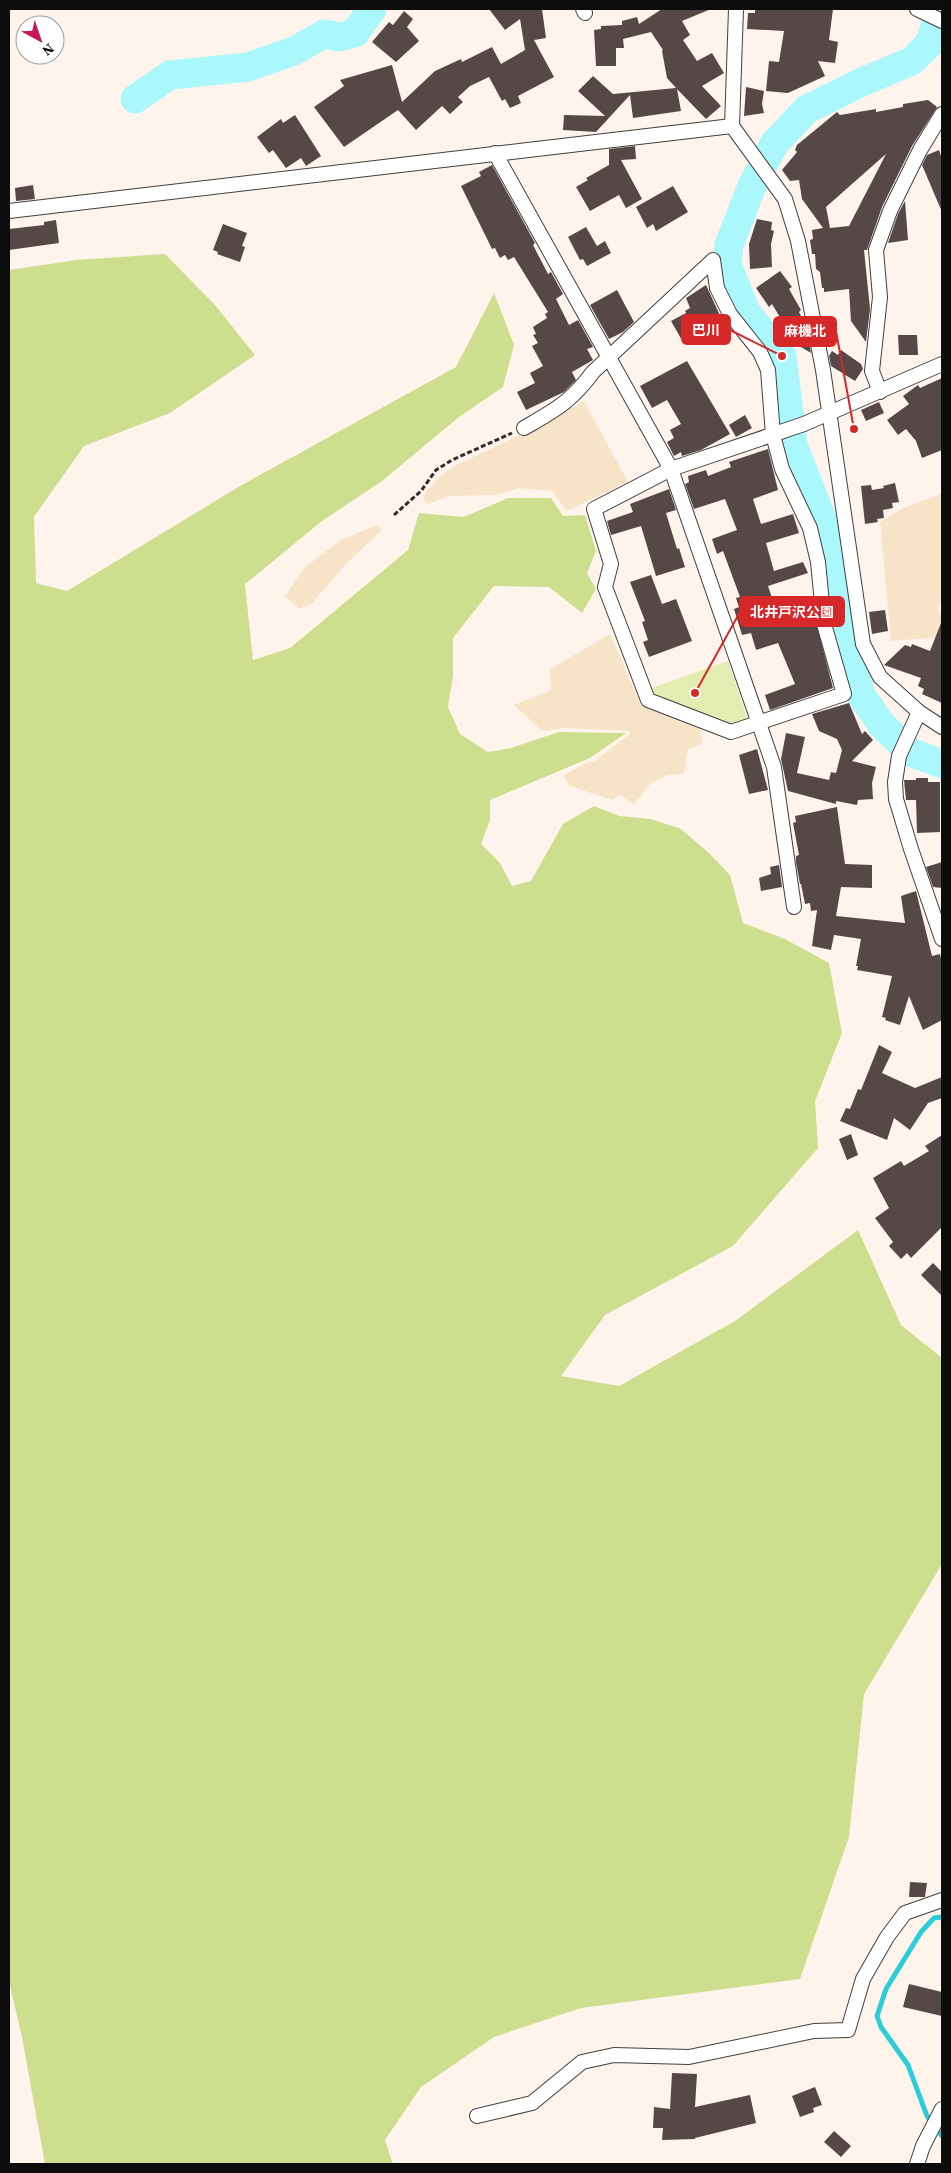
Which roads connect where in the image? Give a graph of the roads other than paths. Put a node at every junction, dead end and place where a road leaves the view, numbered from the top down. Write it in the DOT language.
graph roads {
  1 [pos="736,9"];
  2 [pos="922,11"];
  3 [pos="942,21"];
  4 [pos="942,114"];
  5 [pos="732,126"];
  6 [pos="495,153"];
  7 [pos="9,211"];
  8 [pos="609,357"];
  9 [pos="942,364"];
  10 [pos="880,392"];
  11 [pos="830,413"];
  12 [pos="524,428"];
  13 [pos="773,435"];
  14 [pos="671,469"];
  15 [pos="920,712"];
  16 [pos="759,722"];
  17 [pos="942,727"];
  18 [pos="794,907"];
  19 [pos="942,939"];
  20 [pos="942,1900"];
  21 [pos="942,2109"];
  22 [pos="477,2116"];
  23 [pos="918,2164"];
  1 -- 5 [label="street"];
  2 -- 3 [label="street"];
  4 -- 10 [label="street"];
  5 -- 6 [label="street"];
  5 -- 11 [label="street"];
  6 -- 7 [label="street"];
  6 -- 8 [label="street"];
  8 -- 12 [label="street"];
  8 -- 13 [label="street"];
  8 -- 14 [label="street"];
  9 -- 10 [label="street"];
  10 -- 11 [label="street"];
  11 -- 13 [label="street"];
  11 -- 15 [label="street"];
  13 -- 14 [label="street"];
  13 -- 16 [label="street"];
  14 -- 16 [label="street"];
  14 -- 16 [label="street"];
  15 -- 17 [label="street"];
  15 -- 19 [label="street"];
  16 -- 18 [label="street"];
  20 -- 22 [label="street"];
  21 -- 23 [label="street"];
}
